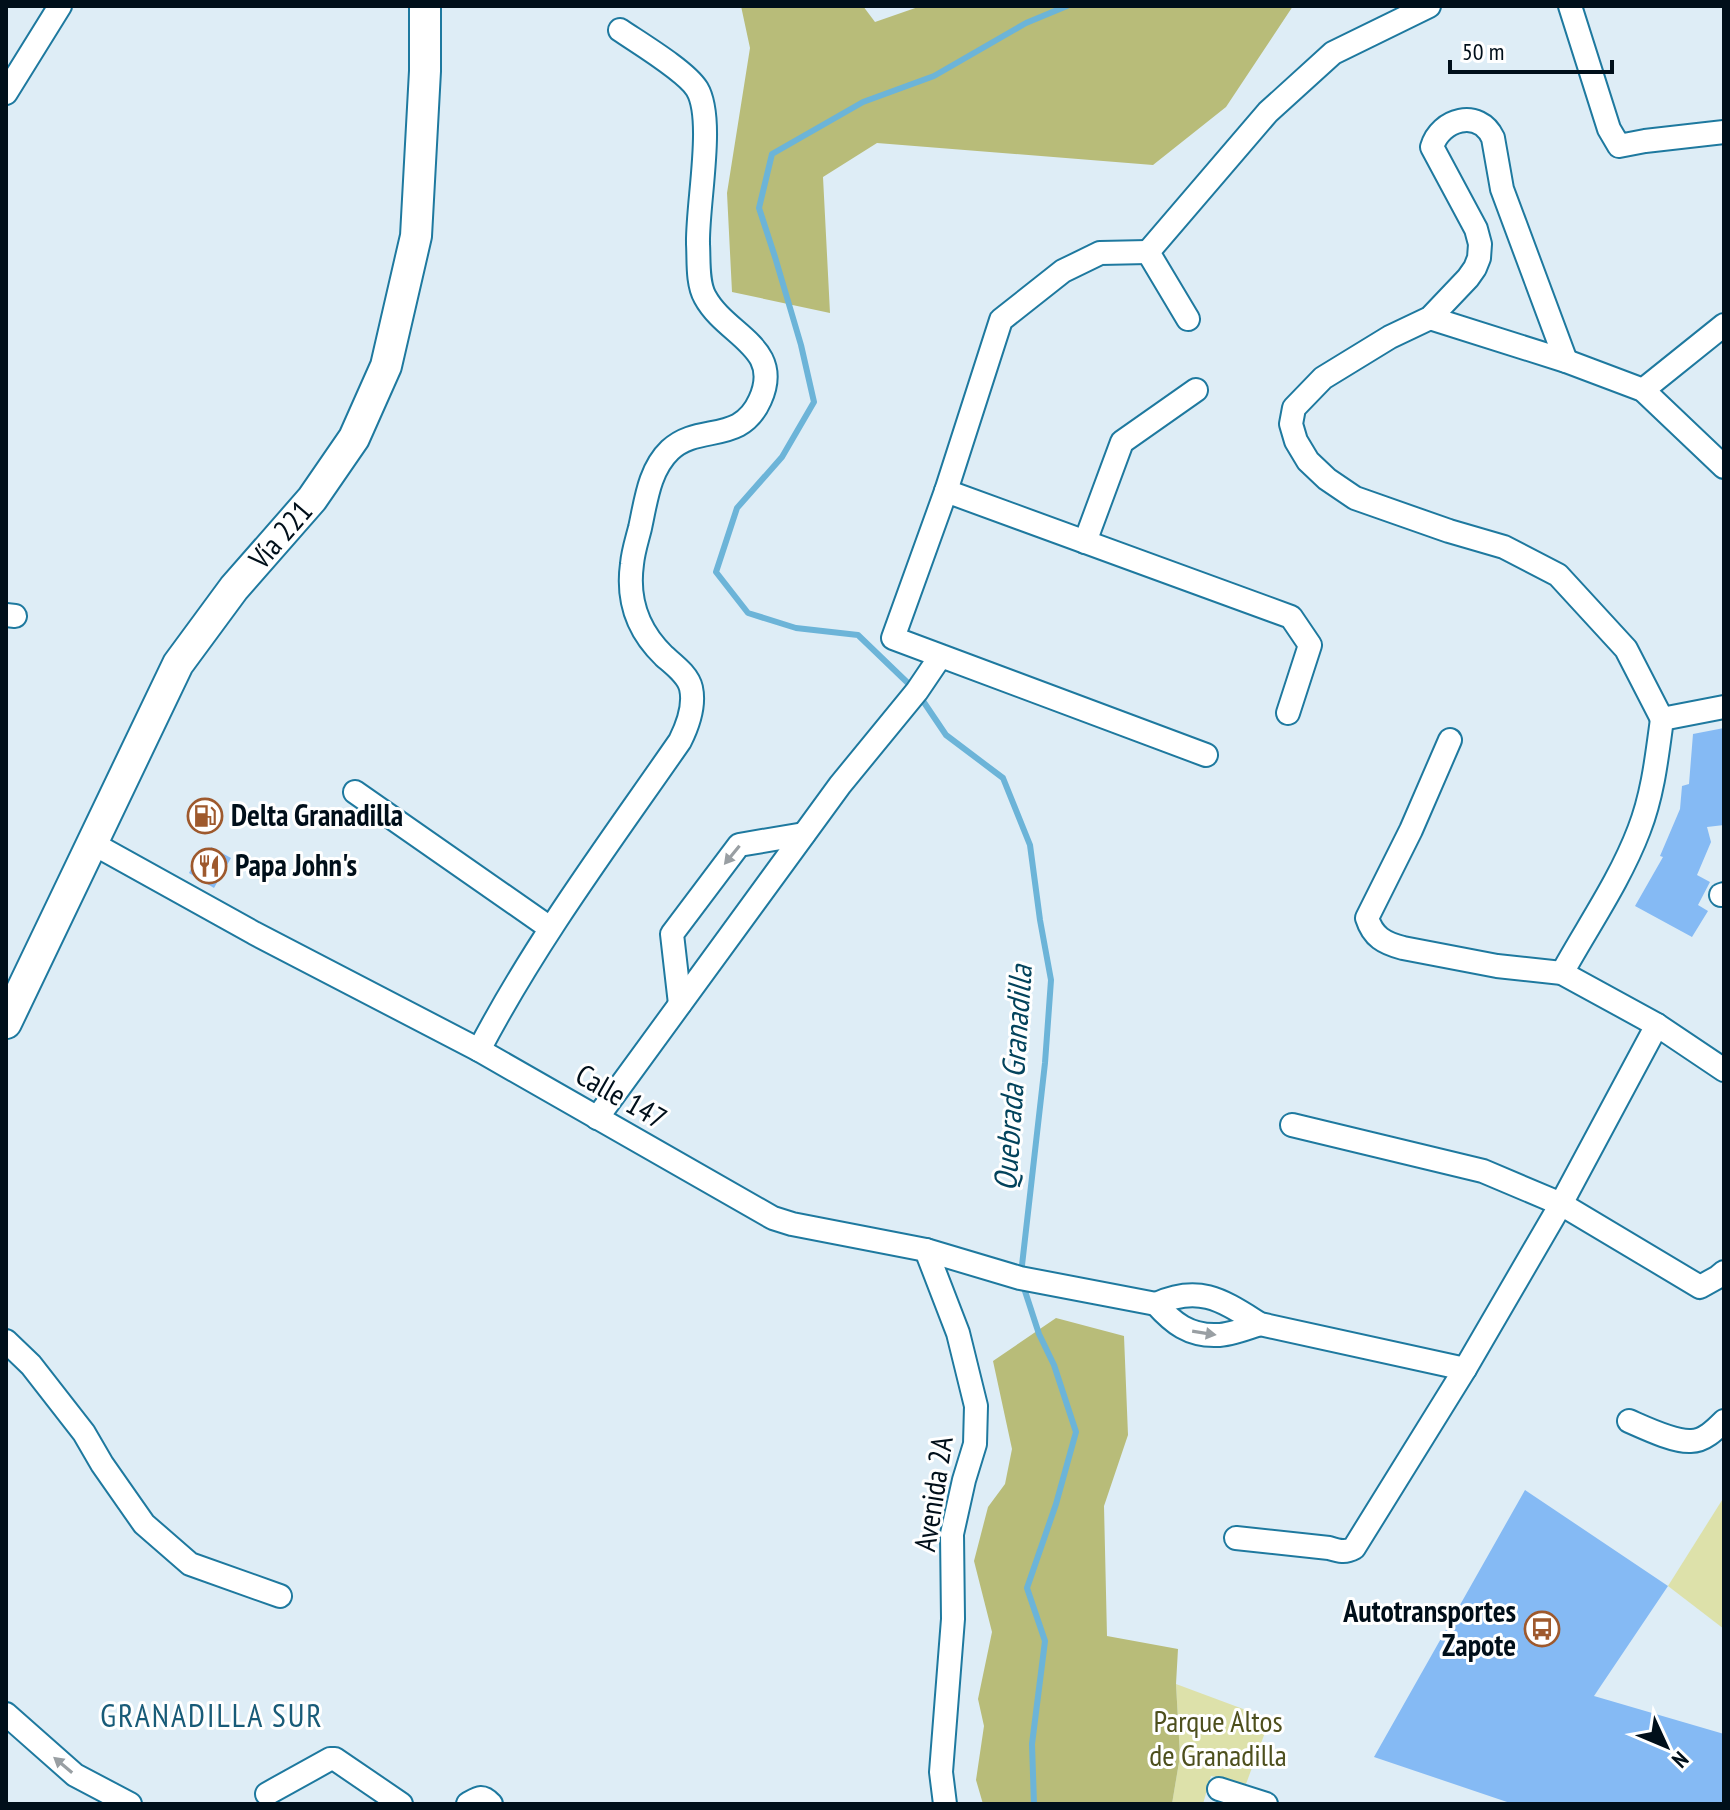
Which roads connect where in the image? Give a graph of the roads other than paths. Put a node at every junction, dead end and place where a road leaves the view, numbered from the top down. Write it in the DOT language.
graph roads {
  1 [pos="60,6"];
  2 [pos="425,6"];
  3 [pos="1429,6"];
  4 [pos="1570,6"];
  5 [pos="620,30"];
  6 [pos="6,93"];
  7 [pos="1724,132"];
  8 [pos="1148,252"];
  9 [pos="1430,318"];
  10 [pos="1188,319"];
  11 [pos="1724,325"];
  12 [pos="1566,361"];
  13 [pos="1196,390"];
  14 [pos="1643,390"];
  15 [pos="1724,467"];
  16 [pos="946,491"];
  17 [pos="1085,542"];
  18 [pos="940,657"];
  19 [pos="1724,707"];
  20 [pos="1288,713"];
  21 [pos="1662,719"];
  22 [pos="1450,740"];
  23 [pos="1206,755"];
  24 [pos="355,792"];
  25 [pos="804,834"];
  26 [pos="92,843"];
  27 [pos="550,928"];
  28 [pos="1562,973"];
  29 [pos="15,983"];
  30 [pos="680,1004"];
  31 [pos="6,1023"];
  32 [pos="1657,1025"];
  33 [pos="479,1050"];
  34 [pos="1724,1070"];
  35 [pos="597,1118"];
  36 [pos="1292,1125"];
  37 [pos="1561,1204"];
  38 [pos="926,1250"];
  39 [pos="1724,1272"];
  40 [pos="1156,1304"];
  41 [pos="1260,1324"];
  42 [pos="6,1341"];
  43 [pos="1465,1369"];
  44 [pos="1629,1421"];
  45 [pos="1724,1421"];
  46 [pos="1236,1538"];
  47 [pos="280,1596"];
  48 [pos="6,1714"];
  49 [pos="1219,1789"];
  50 [pos="267,1794"];
  51 [pos="130,1804"];
  52 [pos="401,1804"];
  53 [pos="468,1804"];
  54 [pos="491,1804"];
  55 [pos="945,1804"];
  56 [pos="1266,1804"];
  1 -- 6 [label="street"];
  2 -- 26 [label="main road, Vía 221"];
  3 -- 8 [label="street"];
  4 -- 7 [label="street"];
  5 -- 27 [label="street"];
  8 -- 10 [label="street"];
  8 -- 16 [label="street"];
  9 -- 12 [label="street"];
  9 -- 12 [label="street"];
  9 -- 21 [label="street"];
  11 -- 14 [label="street"];
  12 -- 14 [label="street"];
  13 -- 17 [label="street"];
  14 -- 15 [label="street"];
  16 -- 17 [label="street"];
  16 -- 18 [label="street"];
  17 -- 20 [label="street"];
  18 -- 23 [label="street"];
  18 -- 25 [label="street"];
  19 -- 21 [label="street"];
  21 -- 28 [label="street"];
  22 -- 28 [label="street"];
  24 -- 27 [label="street"];
  25 -- 30 [label="street"];
  25 -- 30 [label="street, one-way"];
  26 -- 29 [label="main road, Vía 221"];
  26 -- 33 [label="street, Calle 147"];
  27 -- 33 [label="street"];
  28 -- 32 [label="street"];
  29 -- 31 [label="main road, Vía 221"];
  30 -- 35 [label="street"];
  32 -- 34 [label="street"];
  32 -- 37 [label="street"];
  33 -- 35 [label="street, Calle 147"];
  35 -- 38 [label="street, Calle 147"];
  36 -- 37 [label="street"];
  37 -- 39 [label="street"];
  37 -- 43 [label="street"];
  38 -- 40 [label="street, Calle 147"];
  38 -- 55 [label="street, Avenida 2A"];
  40 -- 41 [label="street"];
  40 -- 41 [label="street, one-way"];
  41 -- 43 [label="street"];
  42 -- 47 [label="street"];
  43 -- 46 [label="street"];
  44 -- 45 [label="street"];
  51 -- 48 [label="street, one-way"];
  49 -- 56 [label="street"];
  50 -- 52 [label="street"];
  53 -- 54 [label="street"];
}
